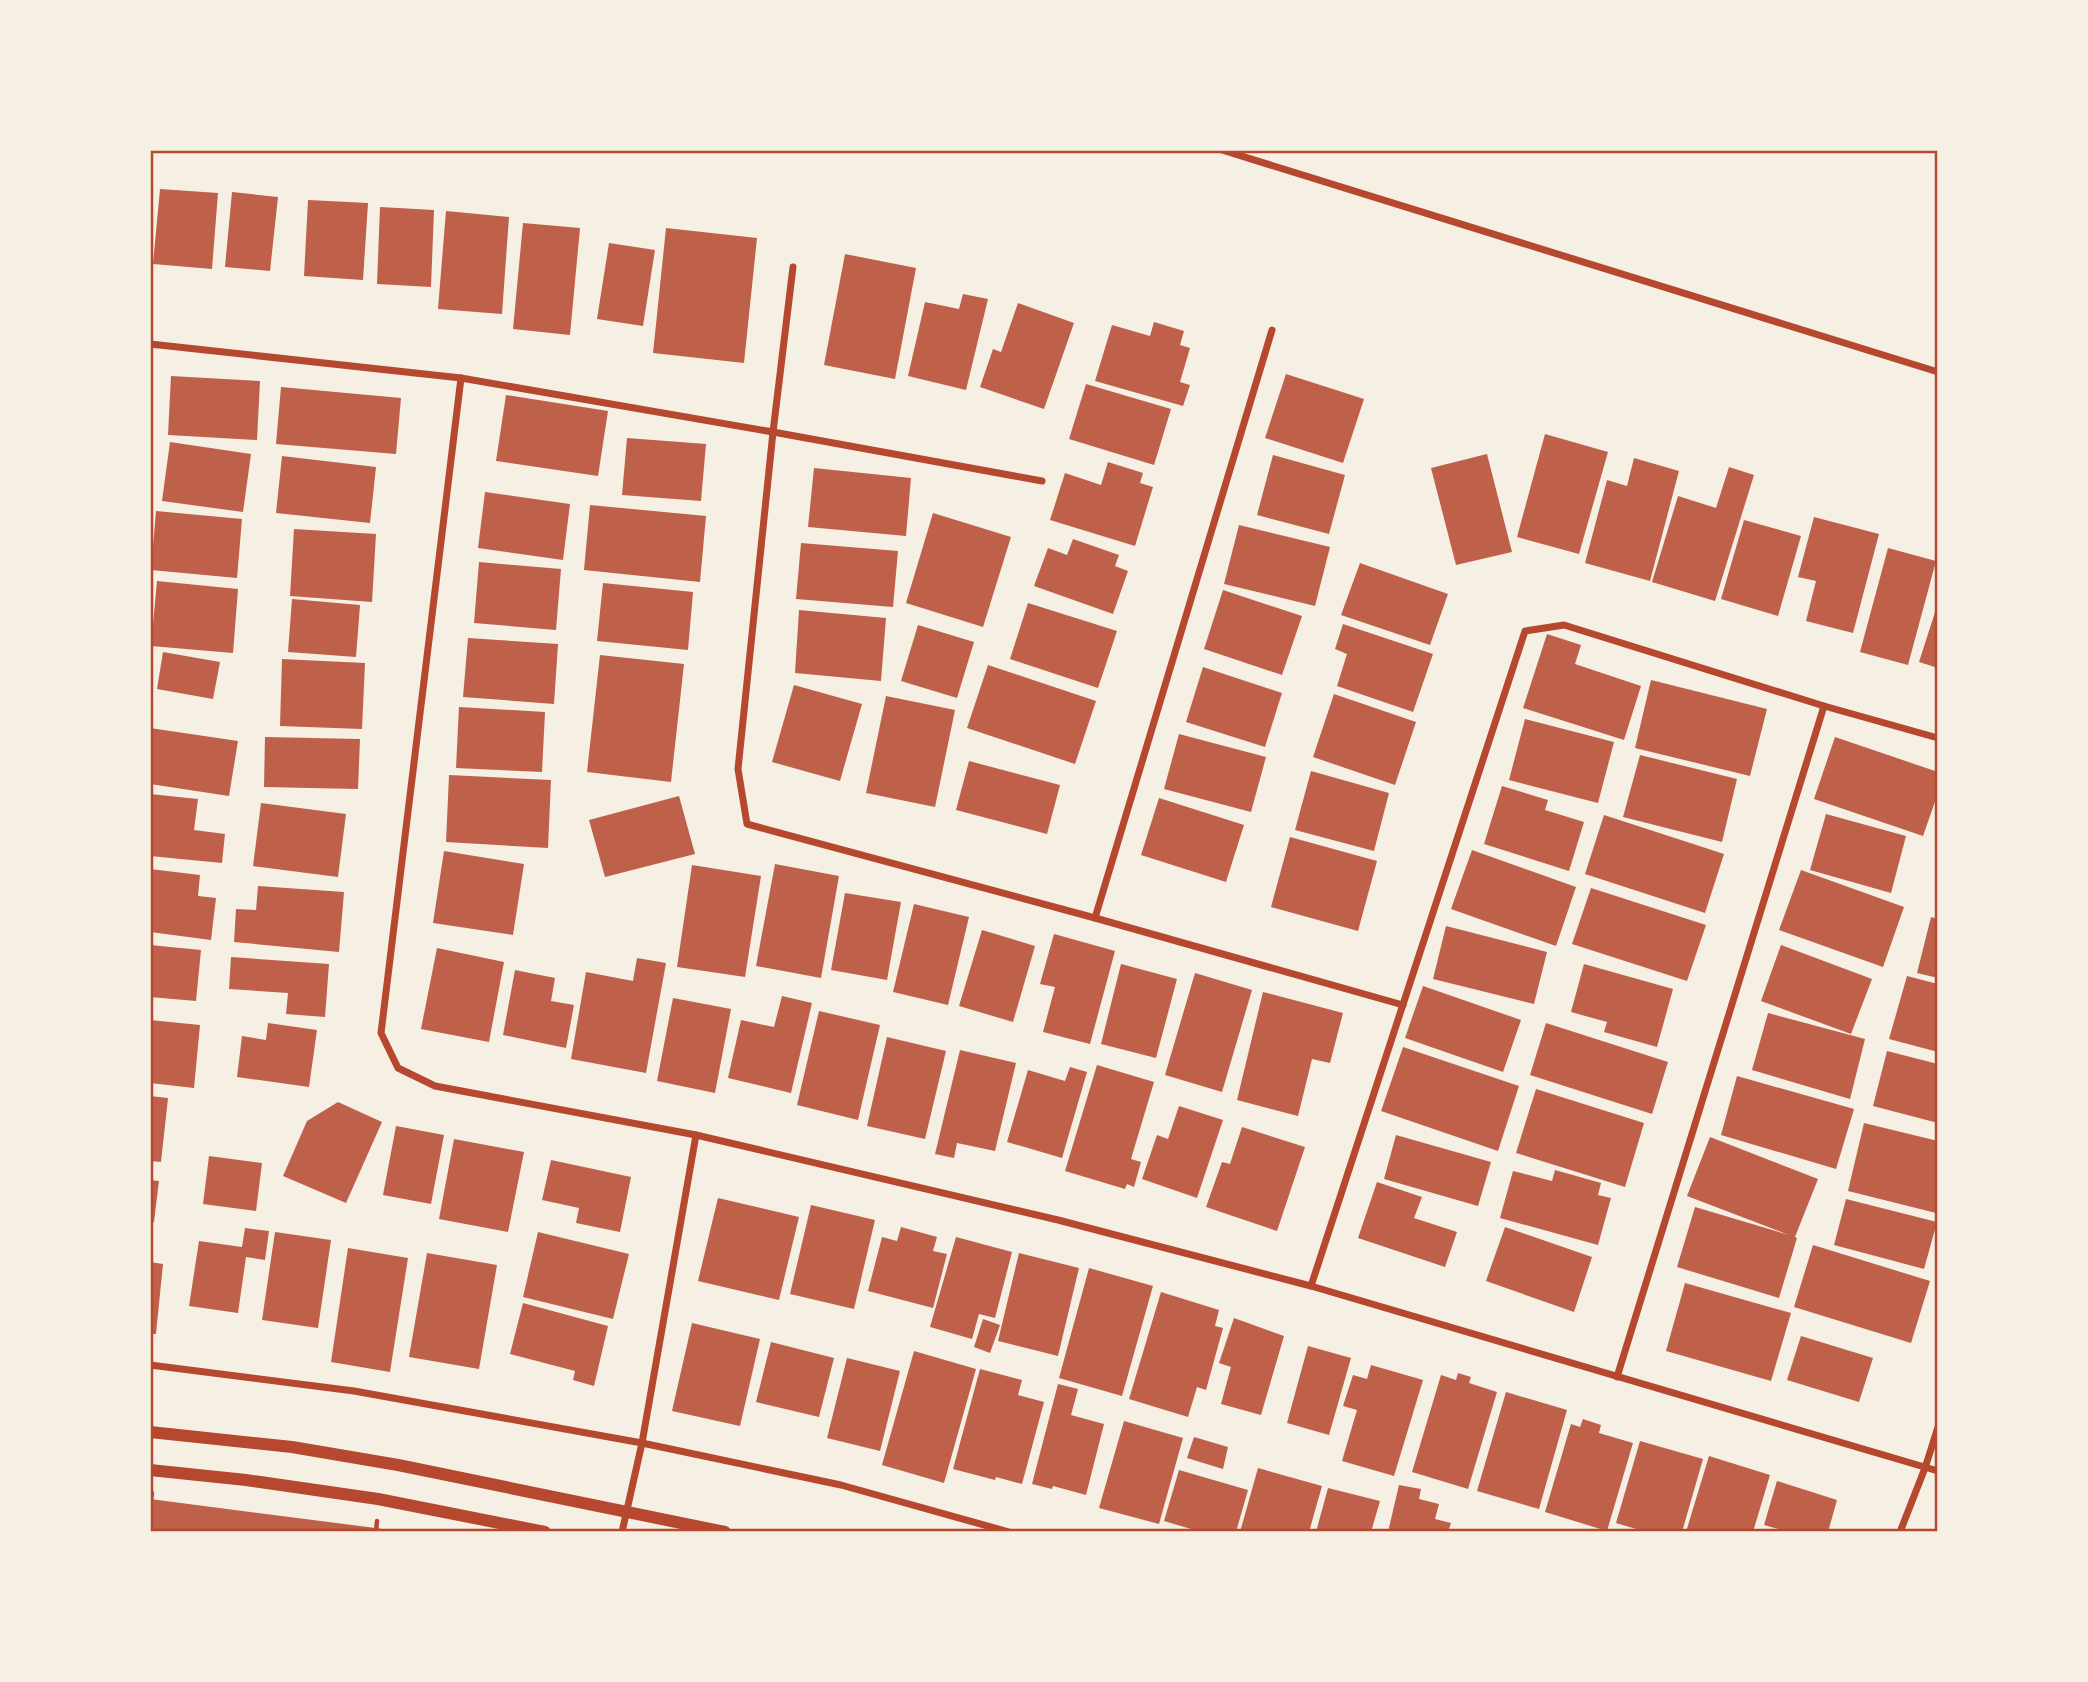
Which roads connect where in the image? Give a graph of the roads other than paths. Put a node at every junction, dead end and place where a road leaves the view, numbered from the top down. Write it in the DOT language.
graph roads {
  1 [pos="1222,150"];
  2 [pos="793,267"];
  3 [pos="1272,330"];
  4 [pos="150,344"];
  5 [pos="1937,372"];
  6 [pos="461,378"];
  7 [pos="773,432"];
  8 [pos="1042,481"];
  9 [pos="1824,706"];
  10 [pos="1937,738"];
  11 [pos="1095,918"];
  12 [pos="1403,1005"];
  13 [pos="696,1135"];
  14 [pos="1311,1286"];
  15 [pos="150,1365"];
  16 [pos="1617,1377"];
  17 [pos="1937,1427"];
  18 [pos="150,1432"];
  19 [pos="642,1443"];
  20 [pos="1925,1468"];
  21 [pos="150,1471"];
  22 [pos="1937,1471"];
  23 [pos="626,1511"];
  24 [pos="545,1531"];
  25 [pos="622,1531"];
  26 [pos="725,1531"];
  27 [pos="1009,1531"];
  28 [pos="1900,1531"];
  1 -- 5 [label="street"];
  2 -- 7 [label="street"];
  3 -- 11 [label="street"];
  4 -- 6 [label="street"];
  6 -- 7 [label="street"];
  6 -- 13 [label="street"];
  7 -- 8 [label="street"];
  7 -- 11 [label="street"];
  9 -- 10 [label="street"];
  9 -- 12 [label="street"];
  9 -- 16 [label="street"];
  11 -- 12 [label="street"];
  12 -- 14 [label="street"];
  13 -- 14 [label="street"];
  13 -- 19 [label="street"];
  14 -- 16 [label="street"];
  15 -- 19 [label="street"];
  16 -- 20 [label="street"];
  17 -- 20 [label="street"];
  18 -- 23 [label="street"];
  19 -- 23 [label="street"];
  19 -- 27 [label="street"];
  20 -- 22 [label="street"];
  20 -- 28 [label="street"];
  21 -- 24 [label="street"];
  23 -- 25 [label="street"];
  23 -- 26 [label="street"];
}
